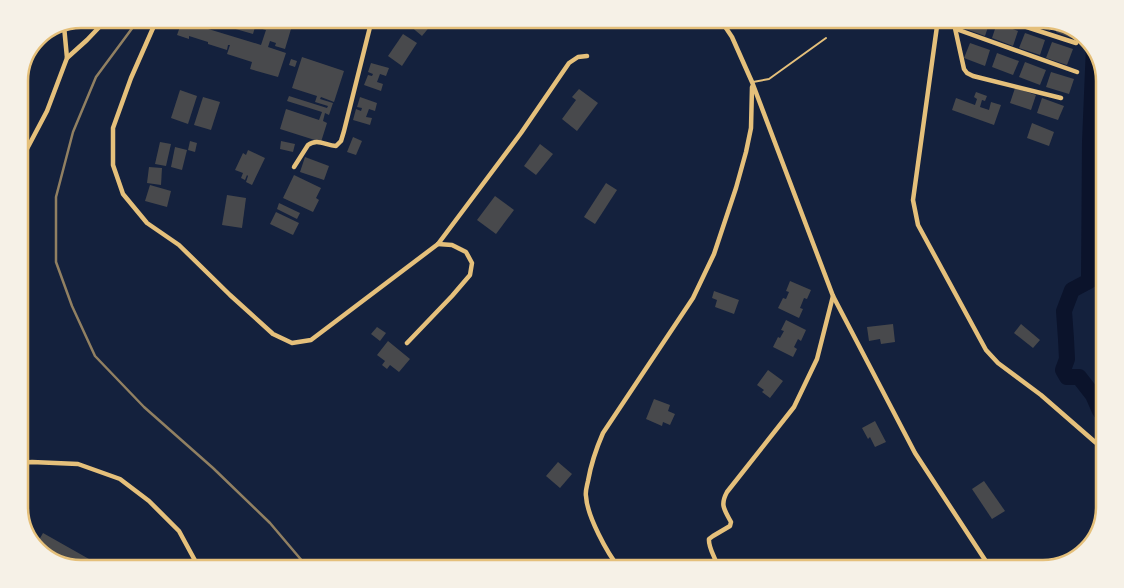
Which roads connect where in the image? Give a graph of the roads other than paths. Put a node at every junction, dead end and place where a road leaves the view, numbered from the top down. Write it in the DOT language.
graph roads {
  1 [pos="98,28"];
  2 [pos="153,28"];
  3 [pos="370,28"];
  4 [pos="726,28"];
  5 [pos="937,28"];
  6 [pos="1030,28"];
  7 [pos="956,29"];
  8 [pos="64,31"];
  9 [pos="826,38"];
  10 [pos="1076,43"];
  11 [pos="587,56"];
  12 [pos="67,58"];
  13 [pos="1077,72"];
  14 [pos="752,82"];
  15 [pos="1061,98"];
  16 [pos="28,147"];
  17 [pos="294,168"];
  18 [pos="438,244"];
  19 [pos="833,296"];
  20 [pos="407,343"];
  21 [pos="1096,443"];
  22 [pos="28,463"];
  23 [pos="195,560"];
  24 [pos="613,560"];
  25 [pos="716,560"];
  26 [pos="985,560"];
  1 -- 12 [label="street"];
  2 -- 18 [label="street"];
  3 -- 17 [label="street"];
  4 -- 14 [label="street"];
  5 -- 21 [label="street"];
  6 -- 10 [label="street"];
  7 -- 13 [label="street"];
  7 -- 15 [label="street"];
  8 -- 12 [label="street"];
  9 -- 14 [label="lane"];
  11 -- 18 [label="street"];
  12 -- 16 [label="street"];
  14 -- 19 [label="street"];
  14 -- 24 [label="street"];
  18 -- 20 [label="street"];
  19 -- 25 [label="street"];
  19 -- 26 [label="street"];
  22 -- 23 [label="street"];
}
